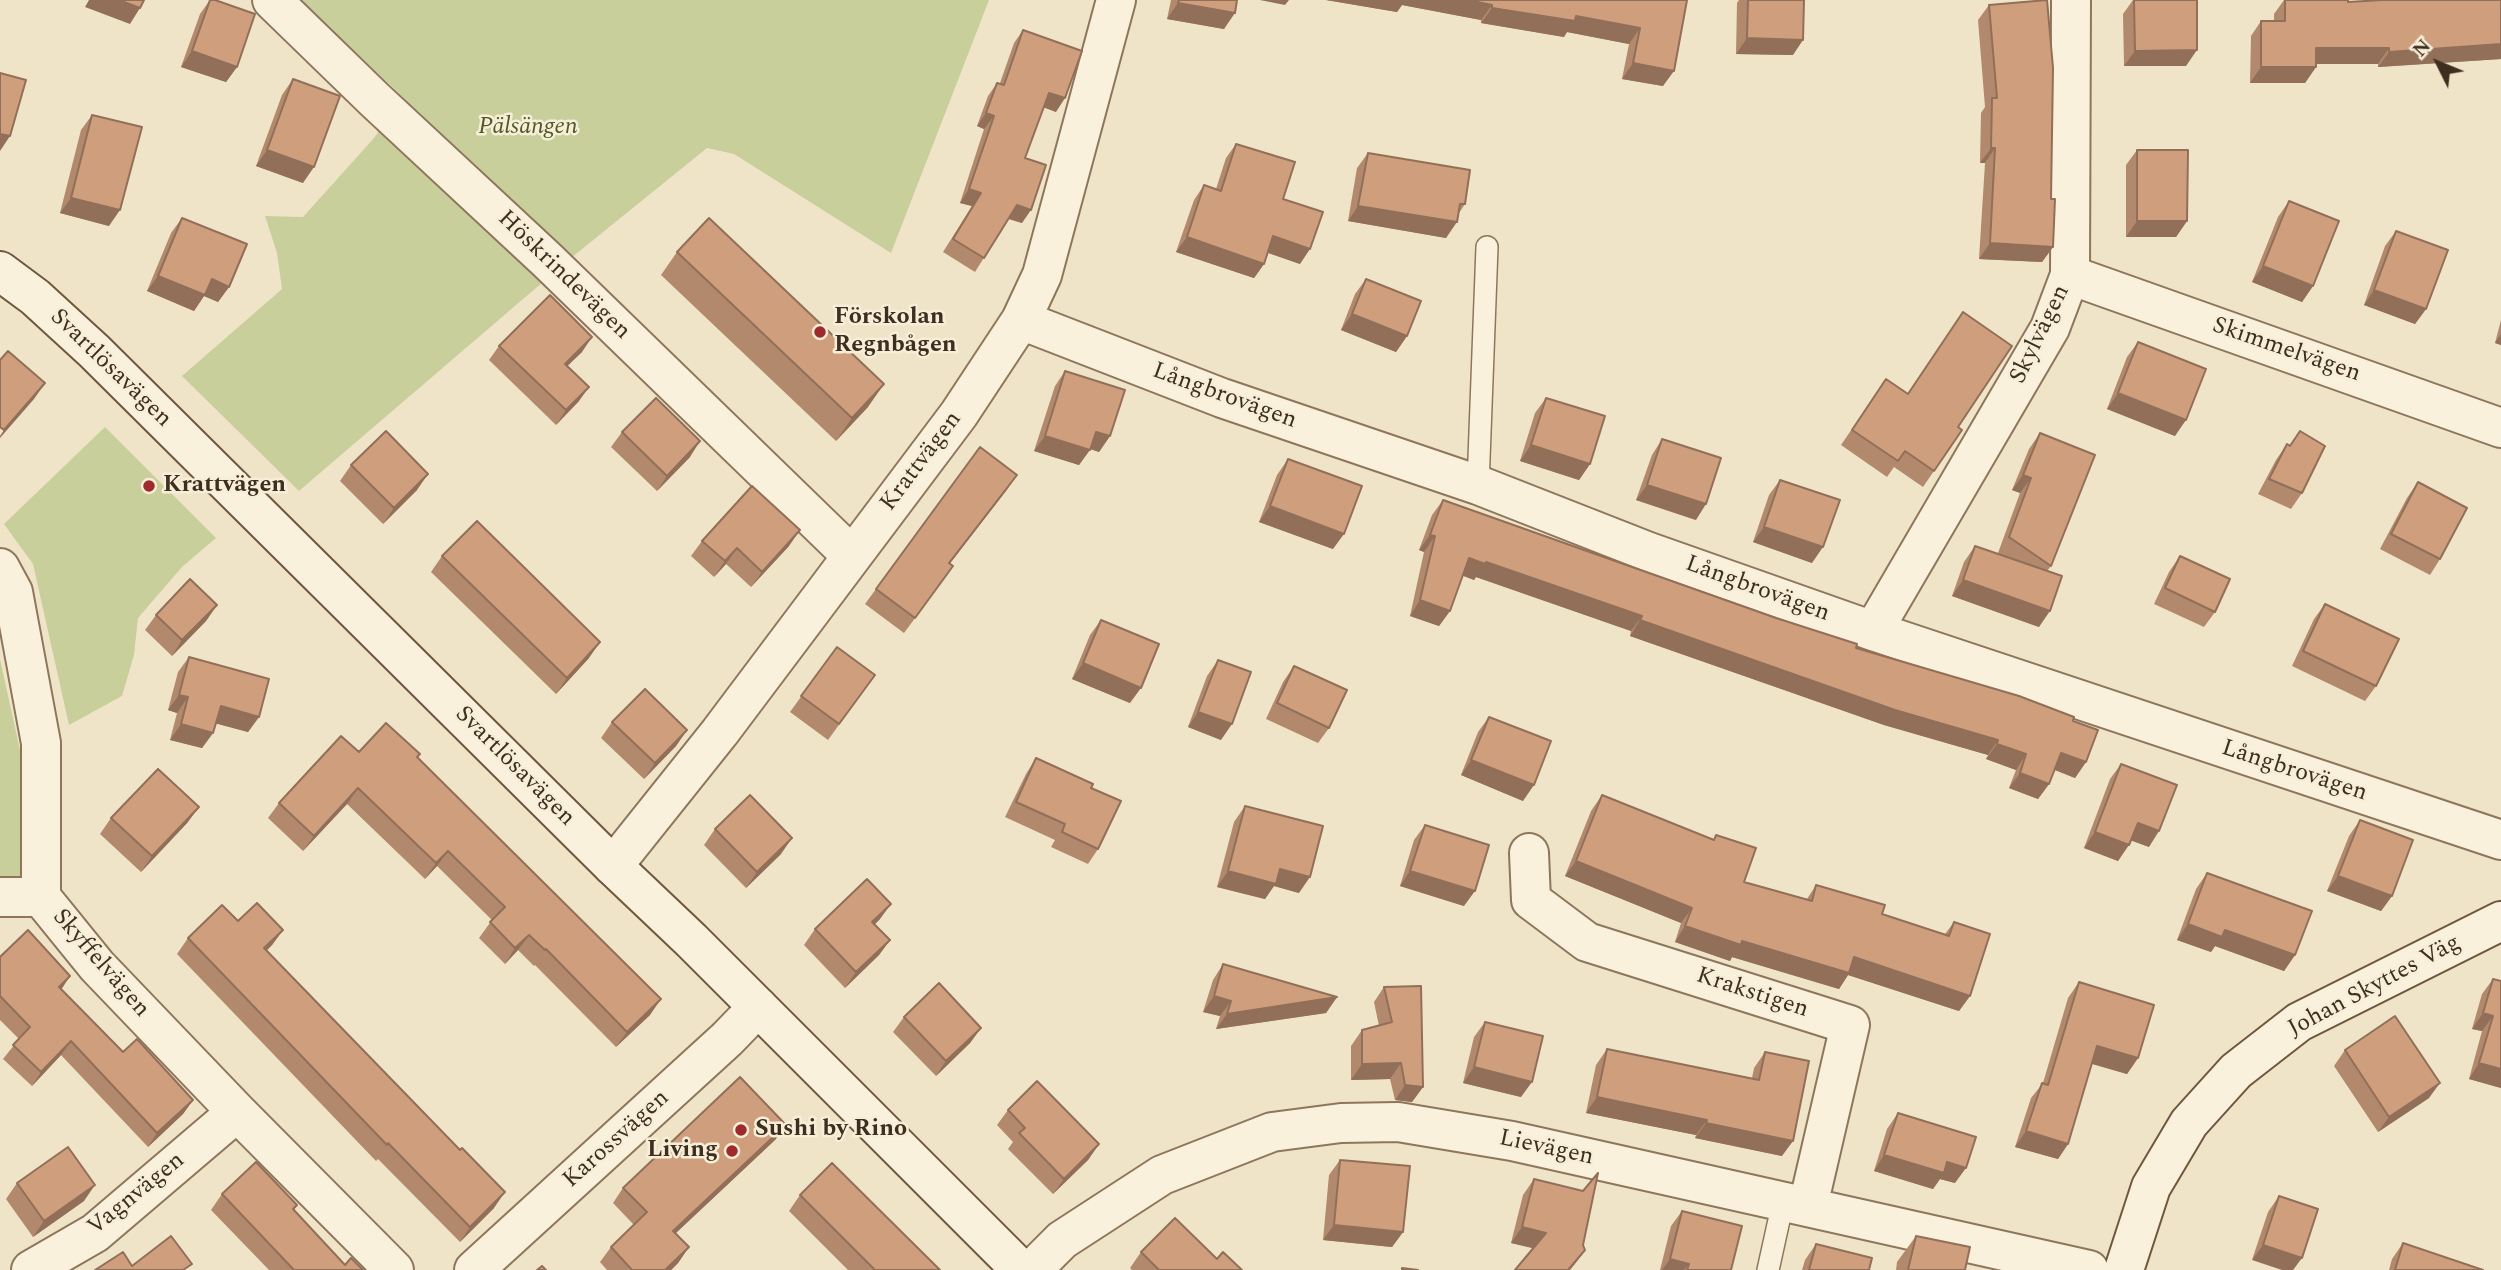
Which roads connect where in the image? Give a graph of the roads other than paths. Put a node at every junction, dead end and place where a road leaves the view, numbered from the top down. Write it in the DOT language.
graph roads {
  1 [pos="272,0"];
  2 [pos="1116,0"];
  3 [pos="2071,0"];
  4 [pos="1488,247"];
  5 [pos="0,271"];
  6 [pos="2070,275"];
  7 [pos="1021,320"];
  8 [pos="2501,428"];
  9 [pos="1478,485"];
  10 [pos="852,555"];
  11 [pos="0,568"];
  12 [pos="1872,631"];
  13 [pos="2501,841"];
  14 [pos="1529,853"];
  15 [pos="613,866"];
  16 [pos="41,897"];
  17 [pos="0,898"];
  18 [pos="2501,921"];
  19 [pos="758,1007"];
  20 [pos="237,1112"];
  21 [pos="1796,1204"];
  22 [pos="31,1270"];
  23 [pos="394,1270"];
  24 [pos="474,1270"];
  25 [pos="1021,1270"];
  26 [pos="1032,1270"];
  27 [pos="1768,1270"];
  28 [pos="2089,1270"];
  29 [pos="2124,1270"];
  1 -- 10 [label="street, Höskrindevägen"];
  2 -- 7 [label="street, Krattvägen"];
  3 -- 6 [label="street, Skylvägen"];
  4 -- 9 [label="lane"];
  5 -- 15 [label="street, Svartlösavägen"];
  6 -- 8 [label="street, Skimmelvägen"];
  6 -- 12 [label="street, Skylvägen"];
  7 -- 9 [label="street, Långbrovägen"];
  7 -- 10 [label="street, Krattvägen"];
  9 -- 12 [label="street, Långbrovägen"];
  10 -- 15 [label="street, Krattvägen"];
  11 -- 16 [label="street, Skyffelvägen"];
  12 -- 13 [label="street, Långbrovägen"];
  14 -- 21 [label="street, Krakstigen"];
  15 -- 19 [label="street, Svartlösavägen"];
  16 -- 17 [label="street"];
  16 -- 20 [label="street, Skyffelvägen"];
  18 -- 29 [label="street, Johan Skyttes Väg"];
  19 -- 24 [label="street, Karossvägen"];
  19 -- 25 [label="street, Svartlösavägen"];
  20 -- 22 [label="street, Vagnvägen"];
  20 -- 23 [label="street, Skyffelvägen"];
  21 -- 26 [label="street, Lievägen"];
  21 -- 27 [label="lane"];
  21 -- 28 [label="street, Lievägen"];
}
